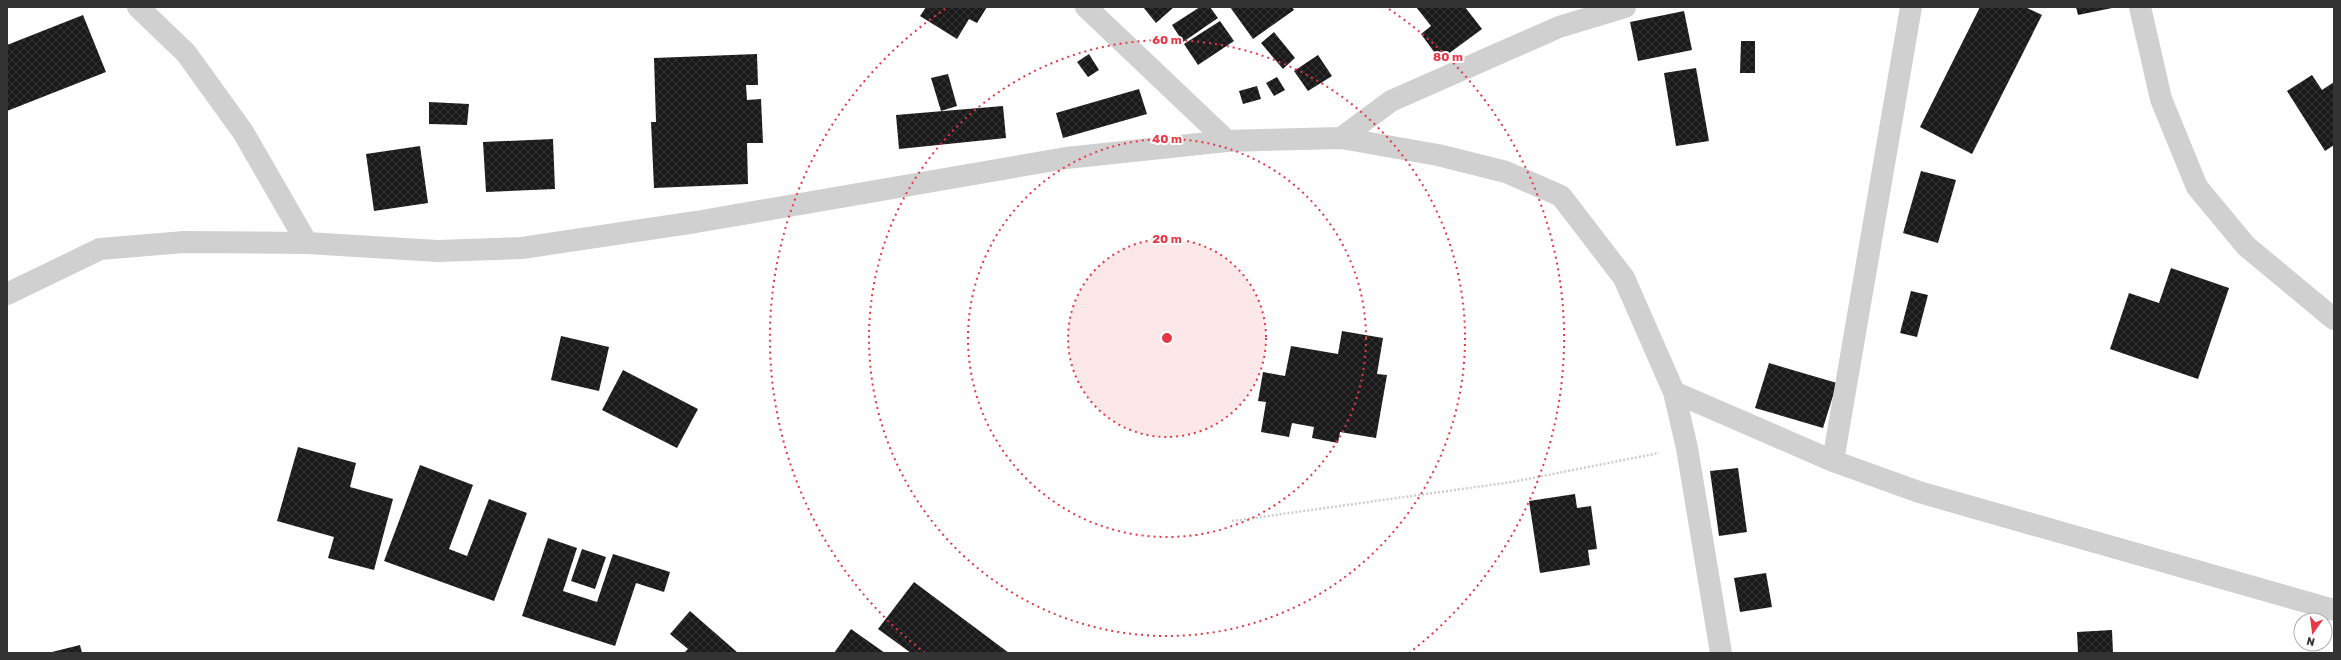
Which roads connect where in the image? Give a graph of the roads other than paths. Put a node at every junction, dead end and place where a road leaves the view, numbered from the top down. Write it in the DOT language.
graph roads {
  1 [pos="138,7"];
  2 [pos="1086,7"];
  3 [pos="1625,7"];
  4 [pos="1911,7"];
  5 [pos="2140,7"];
  6 [pos="1341,138"];
  7 [pos="1227,142"];
  8 [pos="307,242"];
  9 [pos="7,294"];
  10 [pos="2334,319"];
  11 [pos="1674,392"];
  12 [pos="1833,461"];
  13 [pos="2334,610"];
  14 [pos="1721,653"];
  1 -- 8 [label="street"];
  2 -- 7 [label="street"];
  3 -- 6 [label="street"];
  4 -- 12 [label="street"];
  5 -- 10 [label="street"];
  6 -- 7 [label="street"];
  6 -- 11 [label="street"];
  7 -- 8 [label="street"];
  8 -- 9 [label="street"];
  11 -- 12 [label="street"];
  11 -- 14 [label="street"];
  12 -- 13 [label="street"];
}
